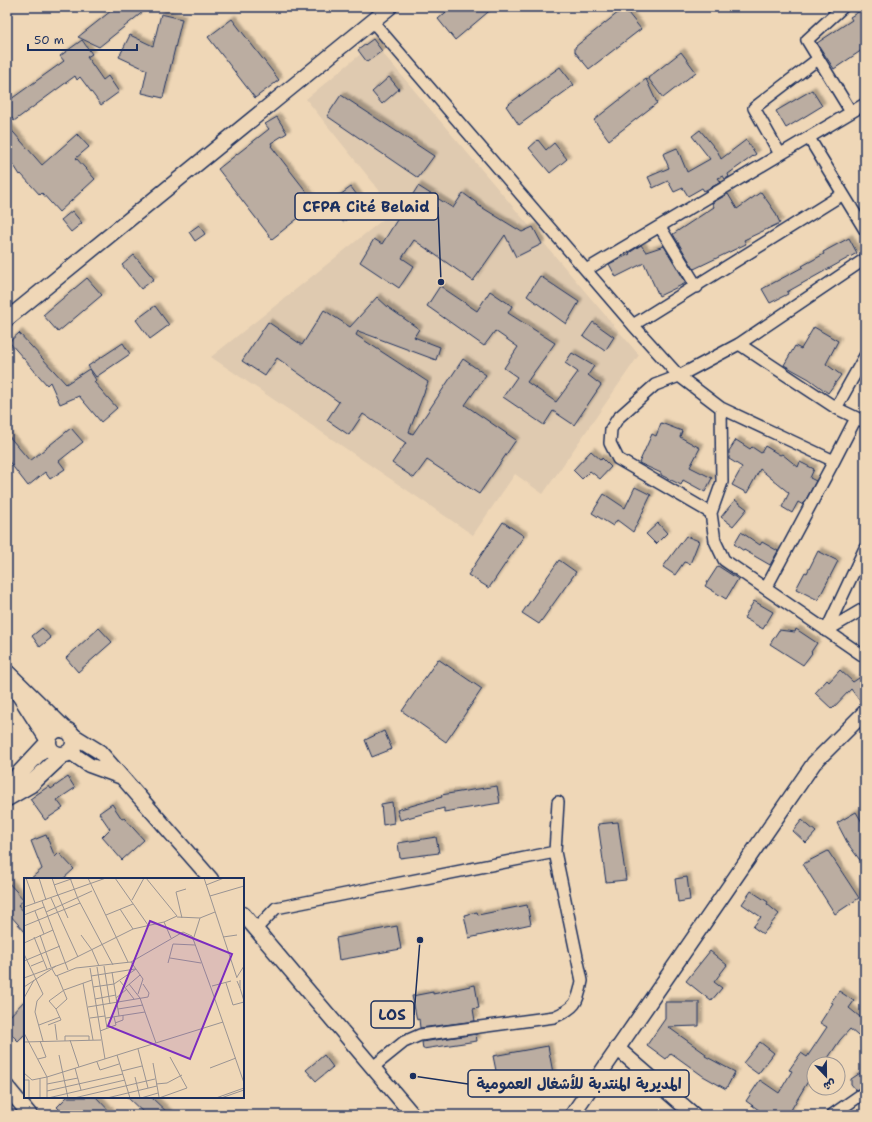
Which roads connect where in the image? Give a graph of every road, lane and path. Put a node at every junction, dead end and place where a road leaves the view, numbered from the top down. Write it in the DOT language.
graph roads {
  1 [pos="390,7"];
  2 [pos="843,7"];
  3 [pos="373,22"];
  4 [pos="818,58"];
  5 [pos="865,104"];
  6 [pos="851,112"];
  7 [pos="809,138"];
  8 [pos="780,154"];
  9 [pos="843,194"];
  10 [pos="660,227"];
  11 [pos="865,230"];
  12 [pos="865,259"];
  13 [pos="586,270"];
  14 [pos="697,287"];
  15 [pos="7,319"];
  16 [pos="633,325"];
  17 [pos="738,344"];
  18 [pos="865,356"];
  19 [pos="679,376"];
  20 [pos="721,408"];
  21 [pos="836,408"];
  22 [pos="860,420"];
  23 [pos="834,461"];
  24 [pos="711,513"];
  25 [pos="865,548"];
  26 [pos="766,588"];
  27 [pos="865,608"];
  28 [pos="826,631"];
  29 [pos="865,657"];
  30 [pos="7,674"];
  31 [pos="865,712"];
  32 [pos="68,732"];
  33 [pos="47,741"];
  34 [pos="66,753"];
  35 [pos="119,776"];
  36 [pos="7,798"];
  37 [pos="558,802"];
  38 [pos="555,852"];
  39 [pos="210,878"];
  40 [pos="244,915"];
  41 [pos="256,929"];
  42 [pos="617,1048"];
  43 [pos="373,1068"];
  44 [pos="7,1087"];
  45 [pos="865,1092"];
  46 [pos="407,1112"];
  47 [pos="30,1115"];
  48 [pos="572,1115"];
  49 [pos="694,1115"];
  50 [pos="832,1115"];
  1 -- 3 [label="street"];
  2 -- 4 [label="street"];
  3 -- 13 [label="street"];
  3 -- 15 [label="street"];
  4 -- 6 [label="street"];
  4 -- 8 [label="street"];
  5 -- 6 [label="street"];
  6 -- 7 [label="street"];
  7 -- 8 [label="street"];
  7 -- 9 [label="street"];
  8 -- 10 [label="street"];
  9 -- 11 [label="street"];
  9 -- 14 [label="street"];
  10 -- 13 [label="street"];
  10 -- 14 [label="street"];
  12 -- 17 [label="street"];
  13 -- 16 [label="street"];
  14 -- 16 [label="street"];
  16 -- 19 [label="street"];
  17 -- 19 [label="street"];
  17 -- 21 [label="street"];
  18 -- 21 [label="street"];
  19 -- 20 [label="street"];
  19 -- 24 [label="street"];
  20 -- 23 [label="street"];
  20 -- 24 [label="street"];
  21 -- 22 [label="street"];
  22 -- 23 [label="street"];
  23 -- 26 [label="street"];
  24 -- 26 [label="street"];
  25 -- 28 [label="street"];
  26 -- 28 [label="street"];
  27 -- 28 [label="street"];
  28 -- 29 [label="street"];
  30 -- 32 [label="main road"];
  30 -- 33 [label="main road"];
  31 -- 42 [label="street"];
  32 -- 33 [label="main road"];
  32 -- 34 [label="main road"];
  32 -- 35 [label="street"];
  33 -- 34 [label="main road"];
  33 -- 36 [label="main road"];
  34 -- 35 [label="street"];
  34 -- 36 [label="main road"];
  35 -- 39 [label="street"];
  37 -- 38 [label="street"];
  38 -- 41 [label="street"];
  38 -- 43 [label="street"];
  40 -- 41 [label="street"];
  41 -- 43 [label="street"];
  42 -- 48 [label="street"];
  42 -- 49 [label="street"];
  43 -- 46 [label="street"];
  44 -- 47 [label="street"];
  45 -- 50 [label="street"];
}
